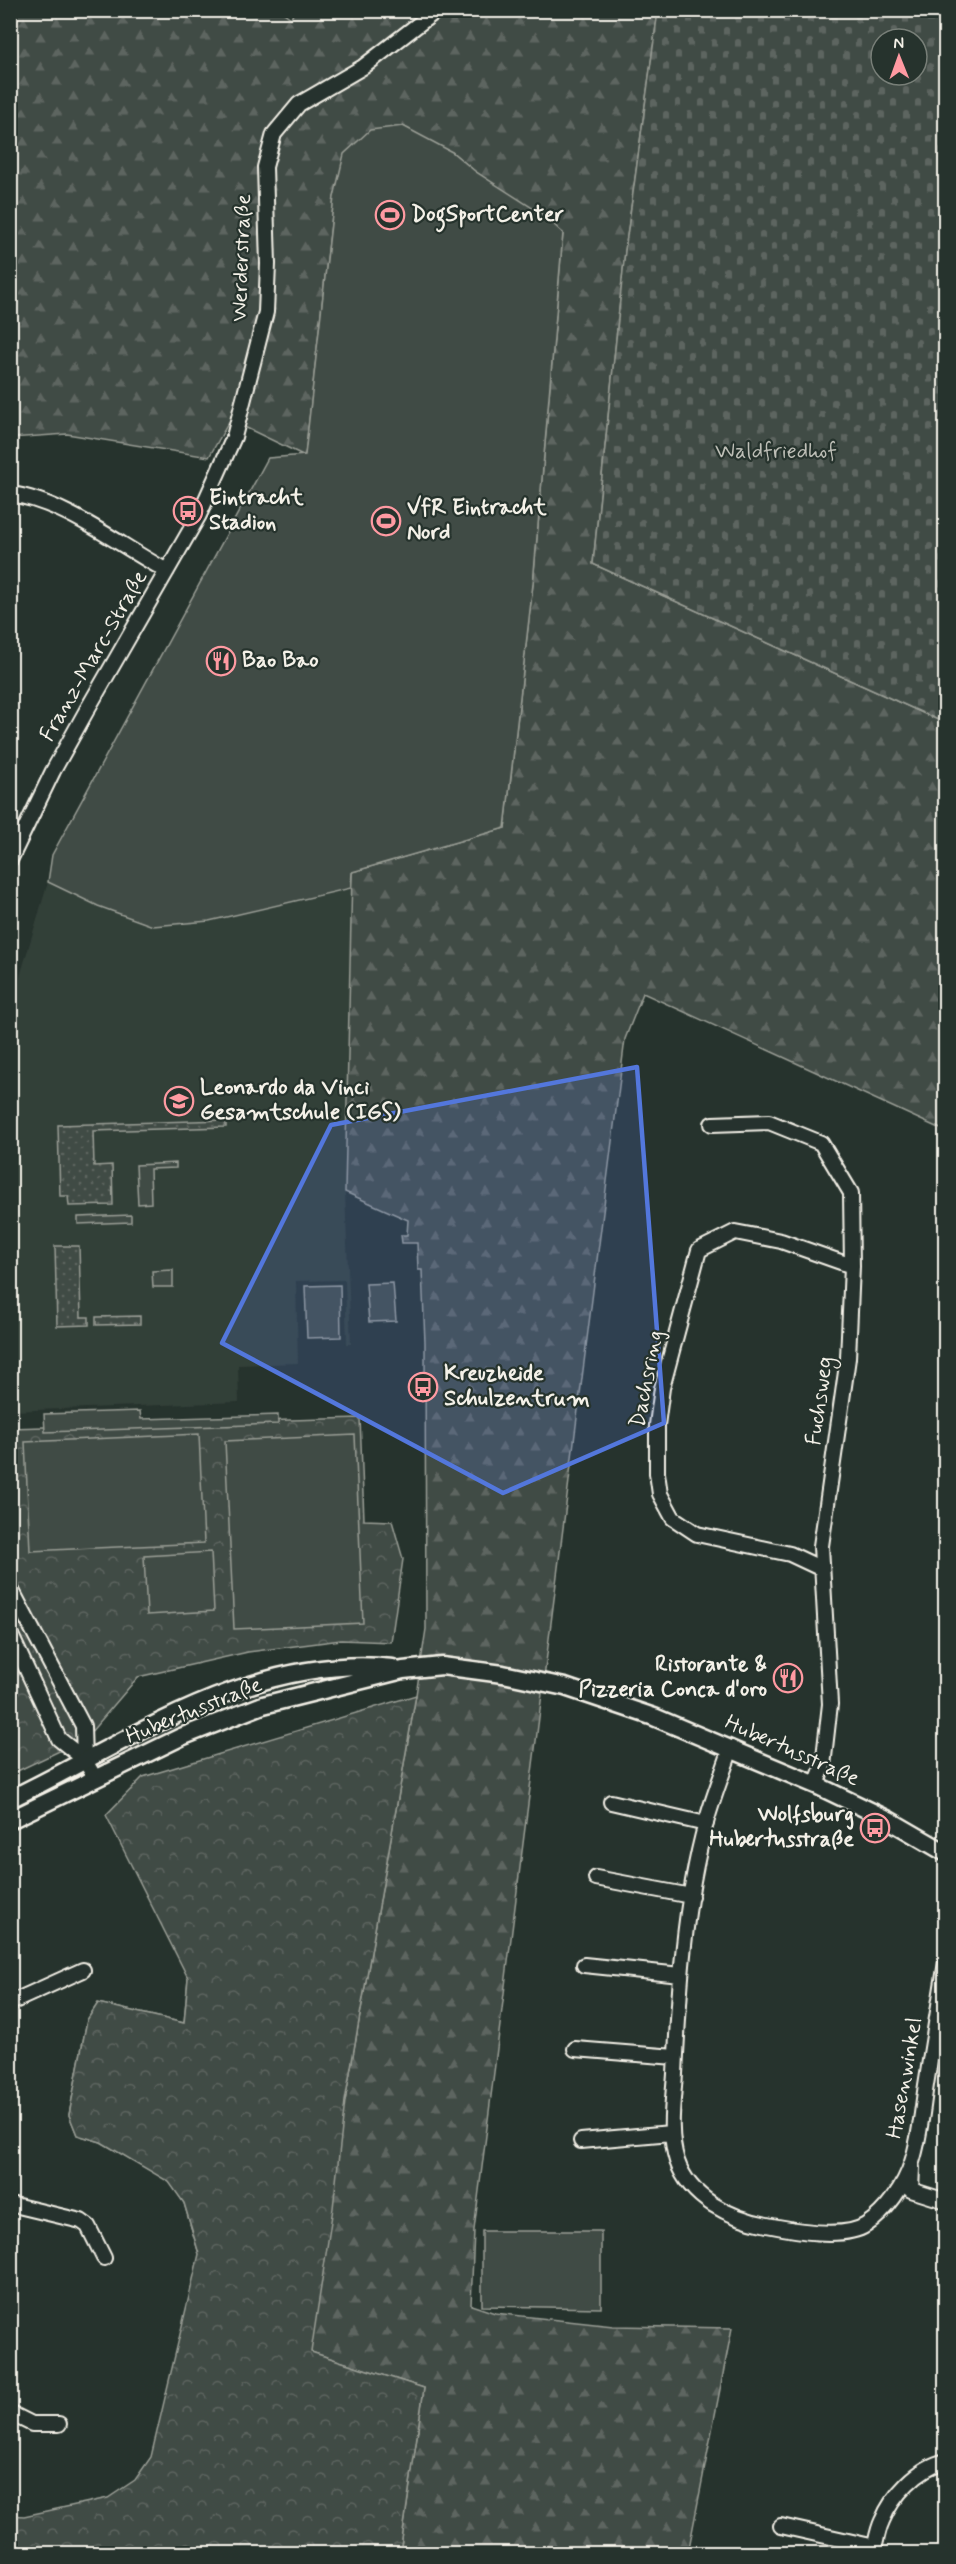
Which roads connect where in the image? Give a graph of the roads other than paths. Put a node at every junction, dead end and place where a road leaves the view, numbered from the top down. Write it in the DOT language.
graph roads {
  1 [pos="437,10"];
  2 [pos="10,494"];
  3 [pos="167,571"];
  4 [pos="10,860"];
  5 [pos="712,1124"];
  6 [pos="852,1266"];
  7 [pos="822,1569"];
  8 [pos="10,1587"];
  9 [pos="10,1633"];
  10 [pos="403,1670"];
  11 [pos="731,1748"];
  12 [pos="84,1759"];
  13 [pos="94,1778"];
  14 [pos="816,1785"];
  15 [pos="10,1799"];
  16 [pos="611,1802"];
  17 [pos="10,1820"];
  18 [pos="706,1824"];
  19 [pos="945,1853"];
  20 [pos="596,1878"];
  21 [pos="691,1896"];
  22 [pos="945,1962"];
  23 [pos="584,1965"];
  24 [pos="83,1970"];
  25 [pos="681,1975"];
  26 [pos="10,2003"];
  27 [pos="575,2049"];
  28 [pos="675,2056"];
  29 [pos="671,2133"];
  30 [pos="581,2141"];
  31 [pos="912,2164"];
  32 [pos="945,2201"];
  33 [pos="10,2204"];
  34 [pos="104,2258"];
  35 [pos="10,2413"];
  36 [pos="59,2424"];
  37 [pos="945,2461"];
  38 [pos="781,2526"];
  39 [pos="874,2550"];
  1 -- 3 [label="street, Werderstraße"];
  2 -- 3 [label="street"];
  3 -- 4 [label="street, Franz-Marc-Straße"];
  5 -- 6 [label="street, Fuchsweg"];
  6 -- 7 [label="street, Fuchsweg"];
  6 -- 7 [label="street, Dachsring"];
  7 -- 14 [label="street, Fuchsweg"];
  8 -- 12 [label="street"];
  9 -- 12 [label="street"];
  10 -- 11 [label="street, Hubertusstraße"];
  10 -- 12 [label="street, Hubertusstraße"];
  10 -- 13 [label="street, Hubertusstraße"];
  11 -- 14 [label="street, Hubertusstraße"];
  11 -- 18 [label="street, Hasenwinkel"];
  12 -- 13 [label="street"];
  12 -- 15 [label="street, Hubertusstraße"];
  13 -- 17 [label="street, Hubertusstraße"];
  14 -- 19 [label="street, Hubertusstraße"];
  16 -- 18 [label="street"];
  18 -- 21 [label="street, Hasenwinkel"];
  20 -- 21 [label="street"];
  21 -- 25 [label="street, Hasenwinkel"];
  22 -- 31 [label="street, Hasenwinkel"];
  23 -- 25 [label="street"];
  24 -- 26 [label="street"];
  25 -- 28 [label="street, Hasenwinkel"];
  27 -- 28 [label="street"];
  28 -- 29 [label="street, Hasenwinkel"];
  29 -- 30 [label="street"];
  29 -- 31 [label="street, Hasenwinkel"];
  31 -- 32 [label="street, Hasenwinkel"];
  33 -- 34 [label="street"];
  35 -- 36 [label="street"];
  37 -- 39 [label="street"];
  38 -- 39 [label="street"];
}
